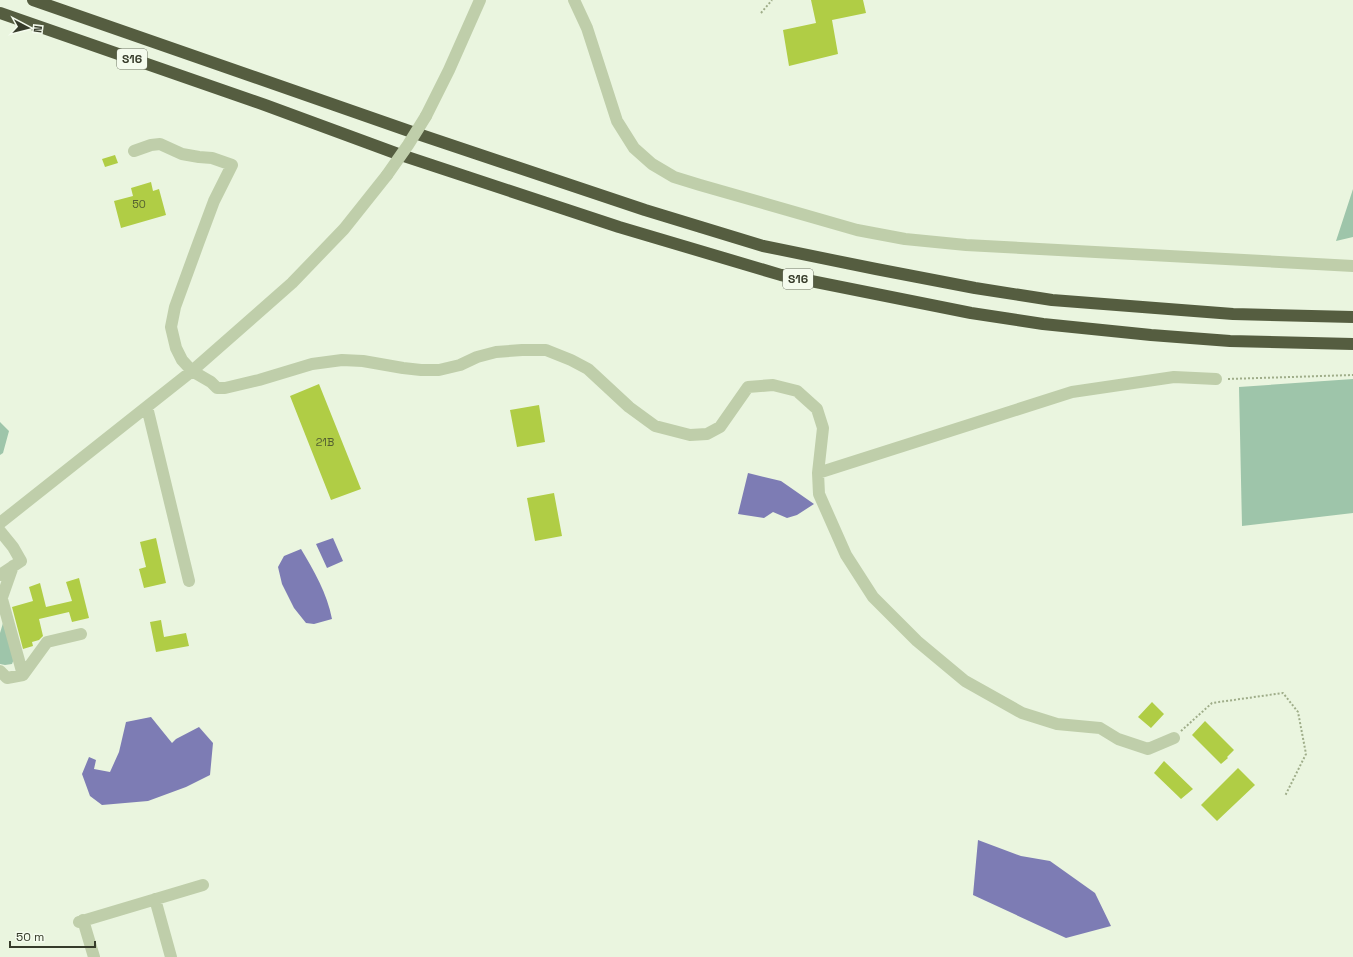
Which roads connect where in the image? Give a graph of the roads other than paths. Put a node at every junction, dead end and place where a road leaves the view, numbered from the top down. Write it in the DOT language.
graph roads {
  1 [pos="33,0"];
  2 [pos="480,0"];
  3 [pos="574,0"];
  4 [pos="0,13"];
  5 [pos="134,151"];
  6 [pos="1353,266"];
  7 [pos="1353,318"];
  8 [pos="1353,344"];
  9 [pos="192,371"];
  10 [pos="1216,379"];
  11 [pos="147,407"];
  12 [pos="818,473"];
  13 [pos="0,523"];
  14 [pos="0,531"];
  15 [pos="13,566"];
  16 [pos="0,575"];
  17 [pos="189,580"];
  18 [pos="1,601"];
  19 [pos="81,634"];
  20 [pos="0,671"];
  21 [pos="23,675"];
  22 [pos="1174,738"];
  23 [pos="202,885"];
  24 [pos="155,899"];
  25 [pos="94,957"];
  26 [pos="171,957"];
  1 -- 7 [label="highway, S16"];
  2 -- 9 [label="street, bridge"];
  3 -- 6 [label="street"];
  4 -- 8 [label="highway, S16"];
  5 -- 9 [label="street"];
  9 -- 11 [label="street"];
  9 -- 12 [label="street"];
  10 -- 12 [label="street"];
  11 -- 13 [label="street"];
  11 -- 17 [label="street"];
  12 -- 22 [label="street"];
  14 -- 15 [label="street"];
  15 -- 16 [label="street"];
  15 -- 18 [label="street"];
  18 -- 21 [label="street"];
  19 -- 21 [label="street"];
  20 -- 21 [label="street"];
  23 -- 24 [label="street"];
  24 -- 25 [label="street"];
  24 -- 26 [label="street"];
}
